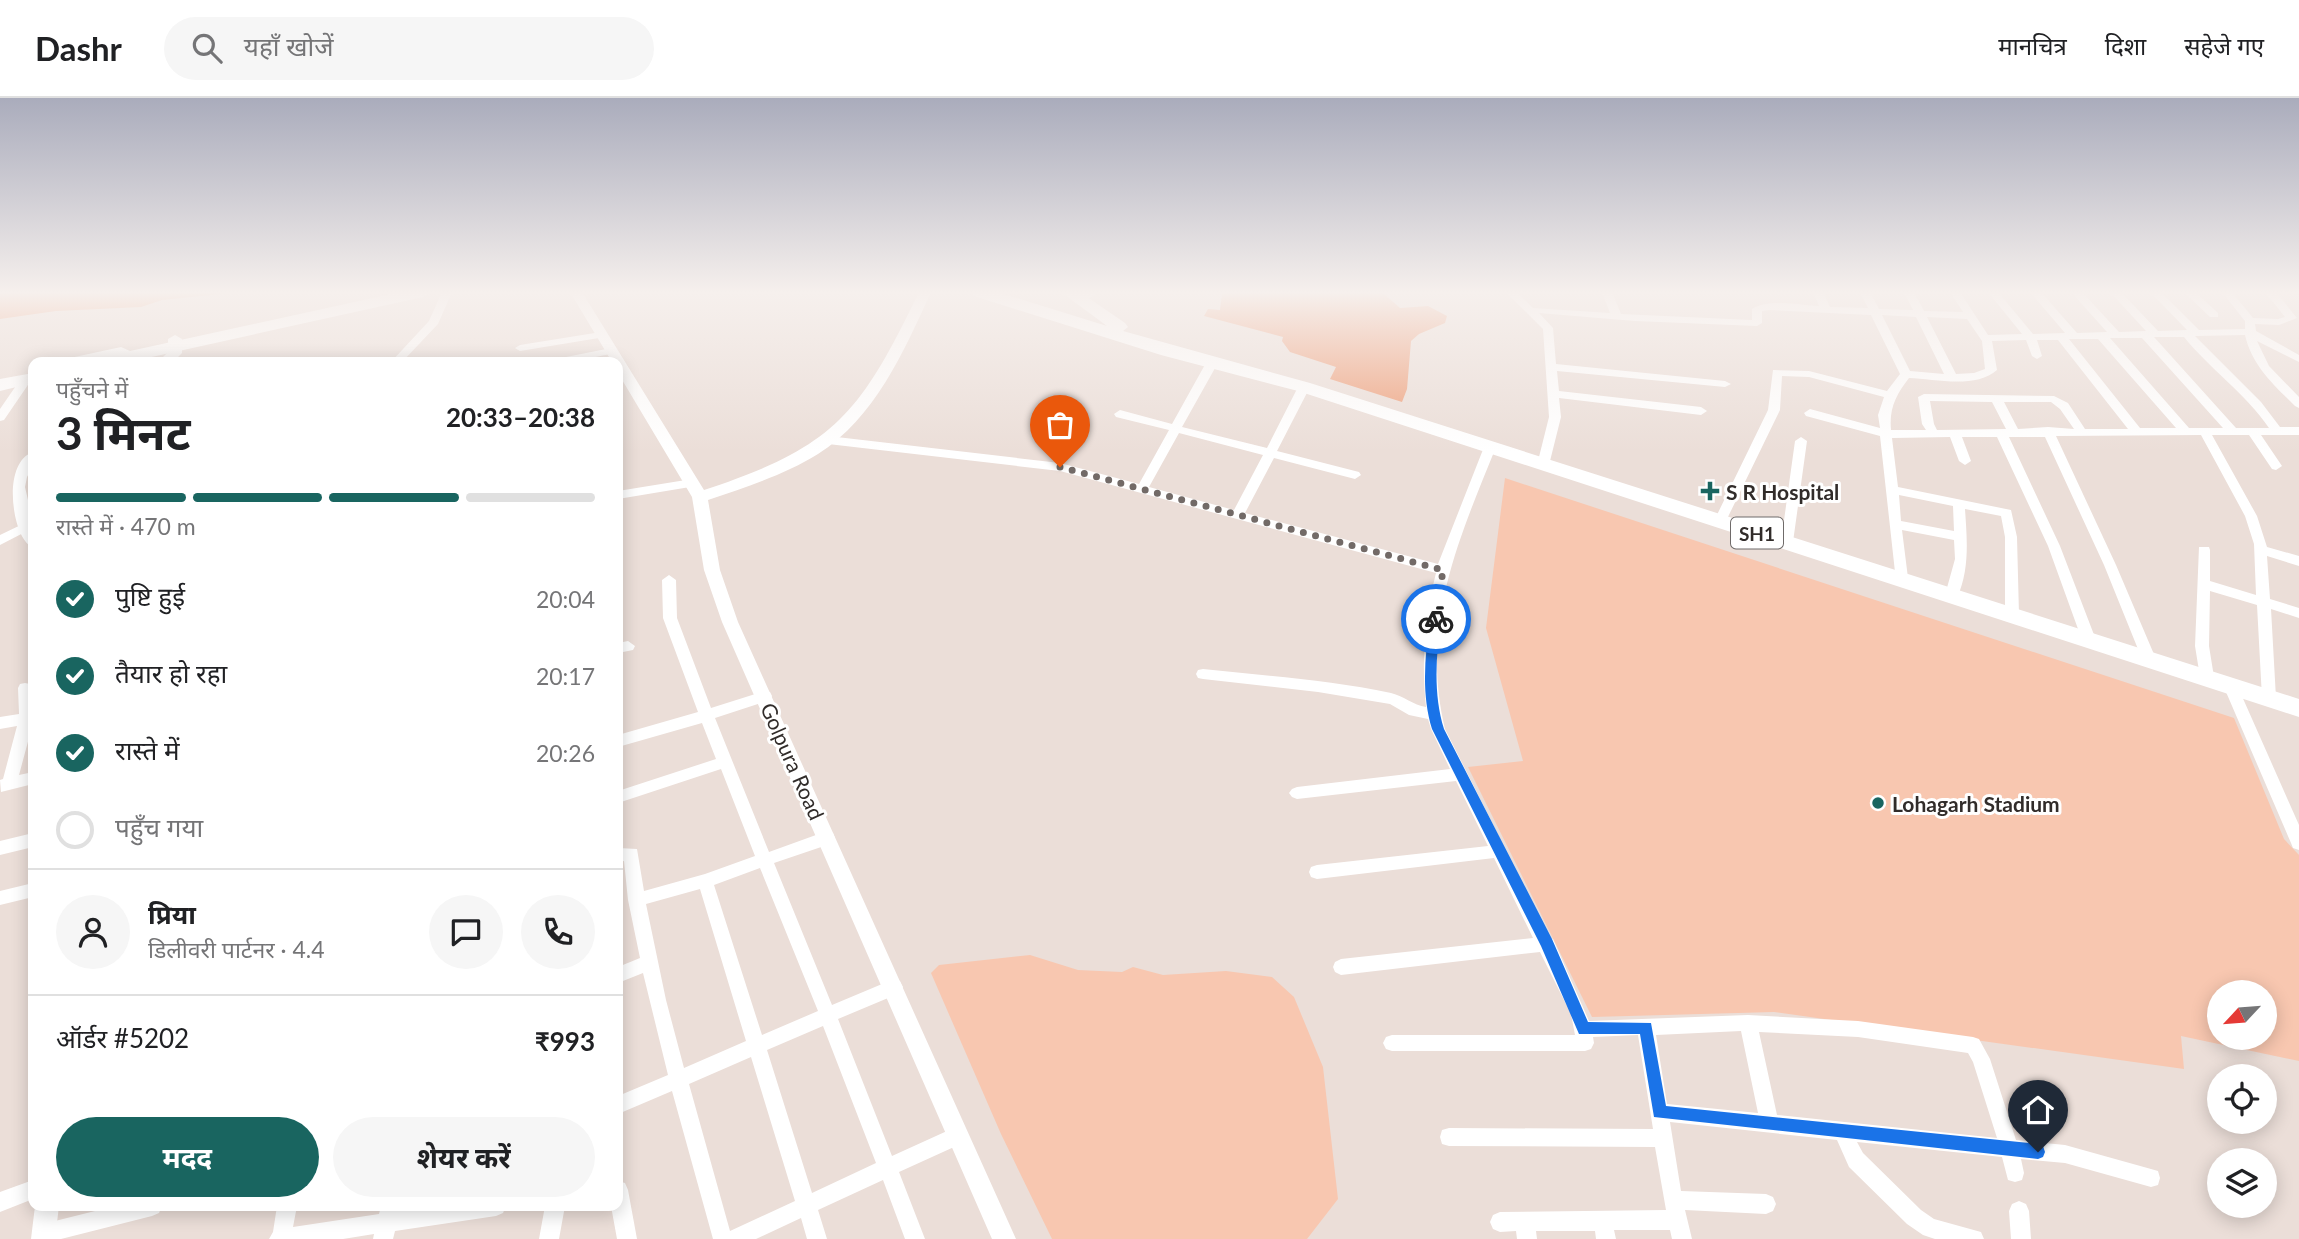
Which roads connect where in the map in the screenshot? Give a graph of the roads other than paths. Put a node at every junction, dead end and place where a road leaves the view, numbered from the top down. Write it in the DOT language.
graph roads {
  1 [pos="163,345"];
  2 [pos="167,345"];
  3 [pos="567,345"];
  4 [pos="600,345"];
  5 [pos="899,345"];
  6 [pos="1149,345"];
  7 [pos="1177,345"];
  8 [pos="1550,345"];
  9 [pos="1891,345"];
  10 [pos="1936,345"];
  11 [pos="1986,345"];
  12 [pos="2033,345"];
  13 [pos="2068,345"];
  14 [pos="2110,345"];
  15 [pos="2160,345"];
  16 [pos="2198,345"];
  17 [pos="2254,345"];
  18 [pos="2279,345"];
  19 [pos="520,348"];
  20 [pos="2037,356"];
  21 [pos="102,357"];
  22 [pos="124,357"];
  23 [pos="569,357"];
  24 [pos="2299,359"];
  25 [pos="1213,361"];
  26 [pos="1553,367"];
  27 [pos="623,371"];
  28 [pos="1906,374"];
  29 [pos="28,376"];
  30 [pos="1951,376"];
  31 [pos="28,377"];
  32 [pos="0,378"];
  33 [pos="28,380"];
  34 [pos="1725,384"];
  35 [pos="0,385"];
  36 [pos="1304,387"];
  37 [pos="1554,394"];
  38 [pos="1890,395"];
  39 [pos="1996,398"];
  40 [pos="2299,404"];
  41 [pos="1701,411"];
  42 [pos="1810,413"];
  43 [pos="1120,414"];
  44 [pos="0,417"];
  45 [pos="1176,428"];
  46 [pos="2048,431"];
  47 [pos="2081,431"];
  48 [pos="2136,431"];
  49 [pos="2185,431"];
  50 [pos="2204,431"];
  51 [pos="2232,431"];
  52 [pos="2252,431"];
  53 [pos="2277,431"];
  54 [pos="2299,431"];
  55 [pos="2007,432"];
  56 [pos="1933,433"];
  57 [pos="1954,433"];
  58 [pos="1888,434"];
  59 [pos="828,440"];
  60 [pos="1801,441"];
  61 [pos="1490,447"];
  62 [pos="1270,453"];
  63 [pos="28,461"];
  64 [pos="1965,461"];
  65 [pos="1543,465"];
  66 [pos="2276,466"];
  67 [pos="1355,475"];
  68 [pos="25,480"];
  69 [pos="1142,489"];
  70 [pos="696,490"];
  71 [pos="1893,491"];
  72 [pos="623,495"];
  73 [pos="1959,504"];
  74 [pos="1238,515"];
  75 [pos="1720,521"];
  76 [pos="1896,524"];
  77 [pos="28,529"];
  78 [pos="28,534"];
  79 [pos="1962,537"];
  80 [pos="0,541"];
  81 [pos="1787,542"];
  82 [pos="2204,550"];
  83 [pos="2261,550"];
  84 [pos="2299,561"];
  85 [pos="1443,570"];
  86 [pos="1901,578"];
  87 [pos="669,580"];
  88 [pos="2203,584"];
  89 [pos="1952,595"];
  90 [pos="2264,603"];
  91 [pos="2299,613"];
  92 [pos="2012,615"];
  93 [pos="2089,640"];
  94 [pos="2149,659"];
  95 [pos="1203,674"];
  96 [pos="2207,677"];
  97 [pos="2230,685"];
  98 [pos="25,688"];
  99 [pos="765,695"];
  100 [pos="2269,698"];
  101 [pos="28,705"];
  102 [pos="2299,708"];
  103 [pos="1433,714"];
  104 [pos="706,715"];
  105 [pos="28,717"];
  106 [pos="28,722"];
  107 [pos="0,723"];
  108 [pos="623,740"];
  109 [pos="725,762"];
  110 [pos="1461,774"];
  111 [pos="28,779"];
  112 [pos="5,785"];
  113 [pos="1297,793"];
  114 [pos="623,795"];
  115 [pos="827,838"];
  116 [pos="28,841"];
  117 [pos="2299,843"];
  118 [pos="0,848"];
  119 [pos="1500,851"];
  120 [pos="623,855"];
  121 [pos="766,860"];
  122 [pos="1317,872"];
  123 [pos="705,881"];
  124 [pos="28,891"];
  125 [pos="0,898"];
  126 [pos="636,900"];
  127 [pos="1547,944"];
  128 [pos="648,963"];
  129 [pos="1341,967"];
  130 [pos="623,973"];
  131 [pos="894,987"];
  132 [pos="828,1016"];
  133 [pos="1748,1023"];
  134 [pos="1646,1028"];
  135 [pos="1584,1029"];
  136 [pos="1392,1044"];
  137 [pos="755,1046"];
  138 [pos="680,1078"];
  139 [pos="623,1103"];
  140 [pos="1660,1112"];
  141 [pos="1770,1124"];
  142 [pos="1843,1132"];
  143 [pos="958,1135"];
  144 [pos="1449,1137"];
  145 [pos="1664,1138"];
  146 [pos="2010,1149"];
  147 [pos="888,1167"];
  148 [pos="2015,1172"];
  149 [pos="2151,1178"];
  150 [pos="28,1192"];
  151 [pos="1673,1200"];
  152 [pos="0,1202"];
  153 [pos="1766,1204"];
  154 [pos="806,1206"];
  155 [pos="46,1211"];
  156 [pos="134,1211"];
  157 [pos="287,1211"];
  158 [pos="464,1211"];
  159 [pos="554,1211"];
  160 [pos="622,1211"];
  161 [pos="2019,1211"];
  162 [pos="1500,1222"];
  163 [pos="387,1223"];
  164 [pos="1680,1229"];
  165 [pos="1526,1230"];
  166 [pos="1604,1230"];
  167 [pos="1931,1233"];
  168 [pos="43,1237"];
  169 [pos="285,1238"];
  170 [pos="549,1239"];
  171 [pos="627,1239"];
  172 [pos="723,1239"];
  173 [pos="734,1239"];
  174 [pos="817,1239"];
  175 [pos="915,1239"];
  176 [pos="1004,1239"];
  177 [pos="1974,1239"];
  178 [pos="2021,1239"];
  1 -- 21 [label="main road"];
  2 -- 22 [label="main road"];
  3 -- 19 [label="street"];
  4 -- 23 [label="street"];
  5 -- 59 [label="street"];
  6 -- 25 [label="main road, SH1"];
  7 -- 25 [label="main road, SH1"];
  8 -- 26 [label="street"];
  9 -- 28 [label="street"];
  10 -- 30 [label="street"];
  11 -- 30 [label="street"];
  12 -- 20 [label="street"];
  13 -- 48 [label="street"];
  14 -- 49 [label="street"];
  15 -- 51 [label="street"];
  16 -- 53 [label="street"];
  17 -- 40 [label="street"];
  18 -- 24 [label="street"];
  25 -- 36 [label="main road, SH1"];
  25 -- 45 [label="street"];
  26 -- 34 [label="street"];
  26 -- 37 [label="street"];
  27 -- 70 [label="street, Golpura Road"];
  28 -- 30 [label="street"];
  28 -- 38 [label="street"];
  29 -- 32 [label="main road"];
  31 -- 35 [label="main road"];
  33 -- 44 [label="street"];
  36 -- 61 [label="main road, SH1"];
  36 -- 62 [label="street"];
  37 -- 41 [label="street"];
  37 -- 65 [label="street"];
  38 -- 58 [label="street"];
  38 -- 75 [label="street"];
  39 -- 47 [label="street"];
  39 -- 55 [label="street"];
  39 -- 56 [label="street"];
  42 -- 58 [label="street"];
  43 -- 45 [label="street"];
  45 -- 62 [label="street"];
  45 -- 69 [label="street"];
  46 -- 47 [label="street"];
  46 -- 55 [label="street"];
  46 -- 94 [label="street"];
  47 -- 48 [label="street"];
  48 -- 49 [label="street"];
  49 -- 50 [label="street"];
  50 -- 51 [label="street"];
  50 -- 83 [label="street"];
  51 -- 52 [label="street"];
  52 -- 53 [label="street"];
  52 -- 66 [label="street"];
  53 -- 54 [label="street"];
  55 -- 57 [label="street"];
  55 -- 93 [label="street"];
  56 -- 57 [label="street"];
  56 -- 58 [label="street"];
  57 -- 64 [label="street"];
  58 -- 71 [label="street"];
  59 -- 69 [label="street"];
  59 -- 70 [label="street"];
  60 -- 81 [label="street"];
  61 -- 65 [label="main road, SH1"];
  61 -- 85 [label="street"];
  62 -- 67 [label="street"];
  62 -- 74 [label="street"];
  63 -- 68 [label="street"];
  65 -- 75 [label="main road, SH1"];
  68 -- 77 [label="street"];
  69 -- 74 [label="street"];
  70 -- 72 [label="street"];
  70 -- 99 [label="street, Golpura Road"];
  71 -- 73 [label="street"];
  71 -- 76 [label="street"];
  73 -- 79 [label="street"];
  73 -- 92 [label="street"];
  74 -- 85 [label="street"];
  75 -- 81 [label="main road, SH1"];
  76 -- 79 [label="street"];
  76 -- 86 [label="street"];
  78 -- 80 [label="street"];
  79 -- 89 [label="street"];
  81 -- 86 [label="main road, SH1"];
  82 -- 88 [label="street"];
  83 -- 84 [label="street"];
  83 -- 90 [label="street"];
  85 -- 103 [label="street"];
  86 -- 89 [label="main road, SH1"];
  87 -- 104 [label="street"];
  88 -- 90 [label="street"];
  88 -- 96 [label="street"];
  89 -- 92 [label="main road, SH1"];
  90 -- 91 [label="street"];
  90 -- 100 [label="street"];
  92 -- 93 [label="main road, SH1"];
  93 -- 94 [label="main road, SH1"];
  94 -- 96 [label="main road, SH1"];
  95 -- 103 [label="street"];
  96 -- 97 [label="main road, SH1"];
  97 -- 100 [label="main road, SH1"];
  97 -- 117 [label="street"];
  98 -- 101 [label="street"];
  99 -- 104 [label="street"];
  99 -- 115 [label="street, Golpura Road"];
  100 -- 102 [label="main road, SH1"];
  103 -- 110 [label="street"];
  104 -- 108 [label="street"];
  104 -- 109 [label="street"];
  105 -- 107 [label="street"];
  106 -- 112 [label="street"];
  109 -- 114 [label="street"];
  109 -- 121 [label="street"];
  110 -- 113 [label="street"];
  110 -- 119 [label="street"];
  111 -- 112 [label="street"];
  115 -- 121 [label="street"];
  115 -- 131 [label="street, Golpura Road"];
  116 -- 118 [label="street"];
  119 -- 122 [label="street"];
  119 -- 127 [label="street"];
  120 -- 126 [label="street"];
  121 -- 123 [label="street"];
  121 -- 132 [label="street"];
  123 -- 126 [label="street"];
  123 -- 137 [label="street"];
  124 -- 125 [label="street"];
  126 -- 128 [label="street"];
  127 -- 129 [label="street"];
  127 -- 135 [label="street"];
  128 -- 130 [label="street"];
  128 -- 138 [label="street"];
  131 -- 132 [label="street"];
  131 -- 143 [label="street, Golpura Road"];
  132 -- 137 [label="street"];
  132 -- 147 [label="street"];
  133 -- 134 [label="street"];
  133 -- 141 [label="street"];
  133 -- 146 [label="street"];
  134 -- 135 [label="street"];
  134 -- 140 [label="street"];
  135 -- 136 [label="street"];
  137 -- 138 [label="street"];
  137 -- 154 [label="street"];
  138 -- 139 [label="street"];
  138 -- 172 [label="street"];
  140 -- 141 [label="street"];
  140 -- 145 [label="street"];
  141 -- 142 [label="street"];
  142 -- 146 [label="street"];
  142 -- 167 [label="street"];
  143 -- 147 [label="street"];
  143 -- 176 [label="street, Golpura Road"];
  144 -- 145 [label="street"];
  145 -- 151 [label="street"];
  146 -- 148 [label="street"];
  146 -- 149 [label="street"];
  147 -- 154 [label="street"];
  147 -- 175 [label="street"];
  150 -- 152 [label="street"];
  151 -- 153 [label="street"];
  151 -- 164 [label="street"];
  154 -- 173 [label="street"];
  154 -- 174 [label="street"];
  155 -- 168 [label="street"];
  156 -- 168 [label="street"];
  157 -- 169 [label="street"];
  158 -- 163 [label="street"];
  159 -- 170 [label="street"];
  160 -- 171 [label="street"];
  161 -- 178 [label="street"];
  162 -- 165 [label="street"];
  163 -- 169 [label="street"];
  164 -- 166 [label="street"];
  165 -- 166 [label="street"];
  167 -- 177 [label="street"];
}
